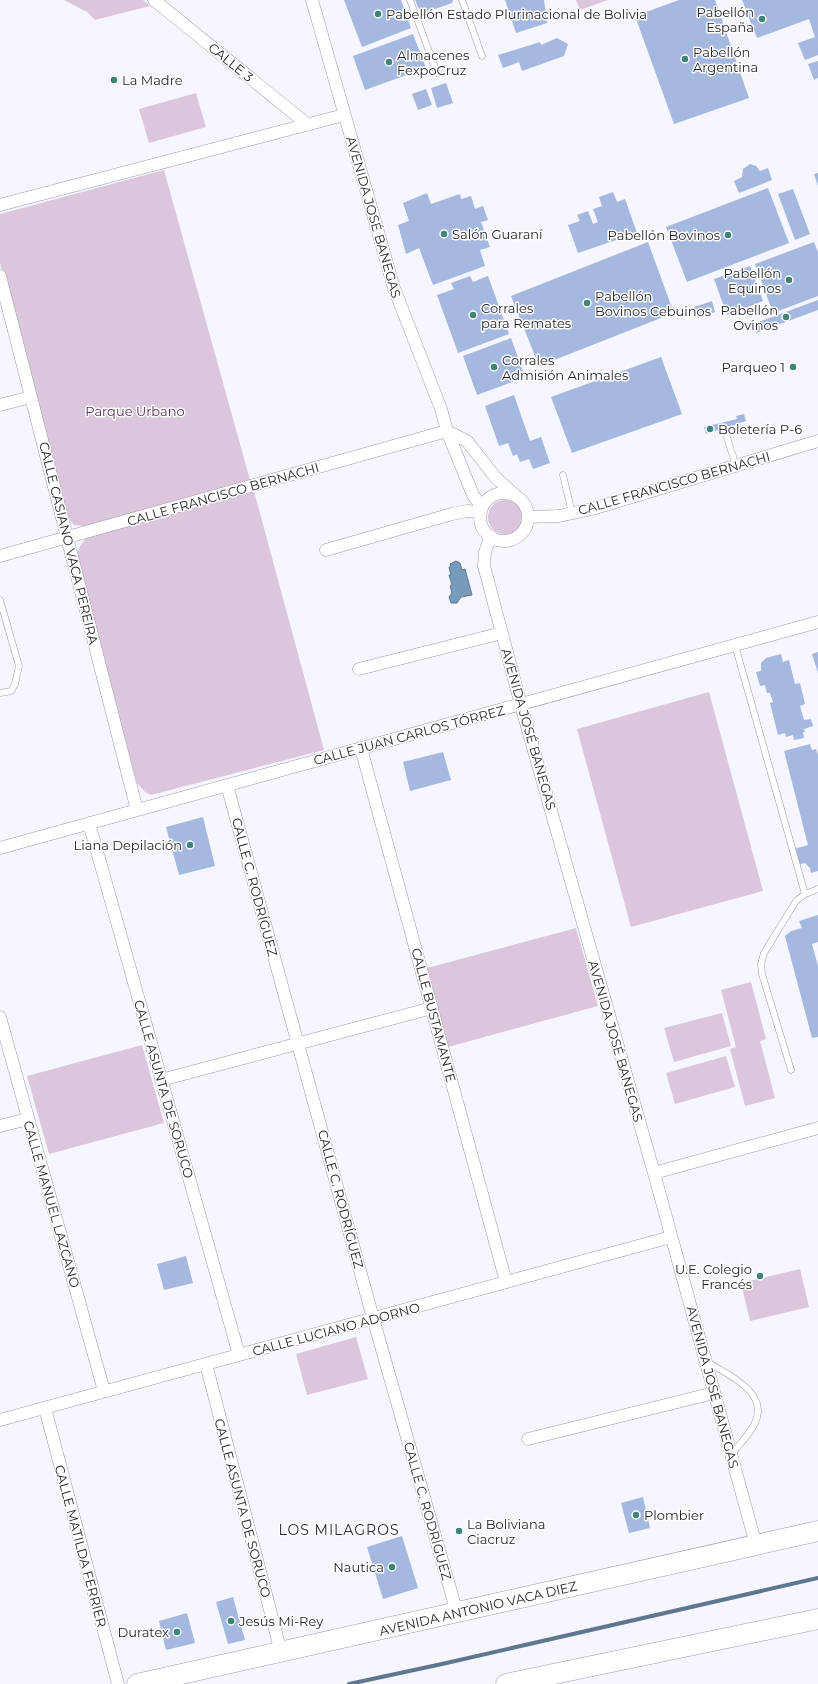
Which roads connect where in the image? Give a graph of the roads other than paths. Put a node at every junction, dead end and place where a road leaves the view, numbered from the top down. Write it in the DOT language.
graph roads {
  1 [pos="154,0"];
  2 [pos="312,0"];
  3 [pos="410,0"];
  4 [pos="462,0"];
  5 [pos="482,56"];
  6 [pos="437,73"];
  7 [pos="344,115"];
  8 [pos="308,124"];
  9 [pos="0,206"];
  10 [pos="0,276"];
  11 [pos="31,397"];
  12 [pos="0,405"];
  13 [pos="724,428"];
  14 [pos="447,431"];
  15 [pos="818,441"];
  16 [pos="736,466"];
  17 [pos="563,475"];
  18 [pos="516,496"];
  19 [pos="482,509"];
  20 [pos="572,513"];
  21 [pos="528,518"];
  22 [pos="491,536"];
  23 [pos="67,537"];
  24 [pos="326,550"];
  25 [pos="0,556"];
  26 [pos="0,600"];
  27 [pos="818,622"];
  28 [pos="502,633"];
  29 [pos="735,645"];
  30 [pos="359,669"];
  31 [pos="0,693"];
  32 [pos="521,705"];
  33 [pos="361,748"];
  34 [pos="227,785"];
  35 [pos="137,810"];
  36 [pos="89,823"];
  37 [pos="0,848"];
  38 [pos="818,889"];
  39 [pos="805,894"];
  40 [pos="432,1008"];
  41 [pos="0,1017"];
  42 [pos="298,1043"];
  43 [pos="791,1070"];
  44 [pos="161,1080"];
  45 [pos="28,1119"];
  46 [pos="0,1126"];
  47 [pos="818,1128"];
  48 [pos="654,1173"];
  49 [pos="671,1237"];
  50 [pos="506,1282"];
  51 [pos="373,1318"];
  52 [pos="239,1355"];
  53 [pos="705,1361"];
  54 [pos="206,1364"];
  55 [pos="104,1391"];
  56 [pos="714,1393"];
  57 [pos="45,1408"];
  58 [pos="0,1420"];
  59 [pos="528,1439"];
  60 [pos="731,1455"];
  61 [pos="818,1531"];
  62 [pos="756,1545"];
  63 [pos="457,1613"];
  64 [pos="818,1619"];
  65 [pos="281,1652"];
  66 [pos="118,1684"];
  67 [pos="138,1684"];
  68 [pos="506,1684"];
  1 -- 8 [label="street, CALLE 3"];
  2 -- 7 [label="street, AVENIDA JOSÉ BANEGAS"];
  3 -- 6 [label="lane"];
  4 -- 5 [label="lane"];
  7 -- 8 [label="street"];
  7 -- 14 [label="street, AVENIDA JOSÉ BANEGAS"];
  8 -- 9 [label="street"];
  10 -- 11 [label="street, CALLE CASIANO VACA PEREIRA"];
  11 -- 12 [label="street"];
  11 -- 23 [label="street, CALLE CASIANO VACA PEREIRA"];
  13 -- 16 [label="lane"];
  14 -- 18 [label="street"];
  14 -- 19 [label="street, AVENIDA JOSÉ BANEGAS"];
  14 -- 23 [label="street, CALLE FRANCISCO BERNACHI"];
  15 -- 16 [label="street, CALLE FRANCISCO BERNACHI"];
  16 -- 20 [label="street, CALLE FRANCISCO BERNACHI"];
  17 -- 20 [label="lane"];
  18 -- 19 [label="street"];
  18 -- 21 [label="street"];
  19 -- 22 [label="street"];
  19 -- 24 [label="street"];
  20 -- 21 [label="street, CALLE FRANCISCO BERNACHI"];
  21 -- 22 [label="street"];
  22 -- 28 [label="street, AVENIDA JOSÉ BANEGAS"];
  23 -- 25 [label="street, CALLE FRANCISCO BERNACHI"];
  23 -- 35 [label="street, CALLE CASIANO VACA PEREIRA"];
  26 -- 31 [label="lane"];
  27 -- 29 [label="street, CALLE JUAN CARLOS TÓRREZ"];
  28 -- 30 [label="street"];
  28 -- 32 [label="street, AVENIDA JOSÉ BANEGAS"];
  29 -- 32 [label="street, CALLE JUAN CARLOS TÓRREZ"];
  29 -- 39 [label="lane"];
  32 -- 33 [label="street, CALLE JUAN CARLOS TÓRREZ"];
  32 -- 48 [label="street, AVENIDA JOSÉ BANEGAS"];
  33 -- 34 [label="street, CALLE JUAN CARLOS TÓRREZ"];
  33 -- 40 [label="street, CALLE BUSTAMANTE"];
  34 -- 35 [label="street, CALLE JUAN CARLOS TÓRREZ"];
  34 -- 42 [label="street, CALLE C. RODRÍGUEZ"];
  35 -- 36 [label="street, CALLE JUAN CARLOS TÓRREZ"];
  36 -- 37 [label="street, CALLE JUAN CARLOS TÓRREZ"];
  36 -- 44 [label="street, CALLE ASUNTA DE SORUCO"];
  38 -- 39 [label="lane"];
  39 -- 43 [label="lane"];
  40 -- 42 [label="street"];
  40 -- 50 [label="street, CALLE BUSTAMANTE"];
  41 -- 45 [label="street, CALLE MANUEL LAZCANO"];
  42 -- 44 [label="street"];
  42 -- 51 [label="street, CALLE C. RODRÍGUEZ"];
  44 -- 52 [label="street, CALLE ASUNTA DE SORUCO"];
  45 -- 46 [label="street"];
  45 -- 55 [label="street, CALLE MANUEL LAZCANO"];
  47 -- 48 [label="street"];
  48 -- 49 [label="street, AVENIDA JOSÉ BANEGAS"];
  49 -- 50 [label="street, CALLE LUCIANO ADORNO"];
  49 -- 53 [label="street, AVENIDA JOSÉ BANEGAS"];
  50 -- 51 [label="street, CALLE LUCIANO ADORNO"];
  51 -- 52 [label="street, CALLE LUCIANO ADORNO"];
  51 -- 63 [label="street, CALLE C. RODRÍGUEZ"];
  52 -- 54 [label="street, CALLE LUCIANO ADORNO"];
  53 -- 56 [label="street, AVENIDA JOSÉ BANEGAS"];
  53 -- 60 [label="lane"];
  54 -- 55 [label="street, CALLE LUCIANO ADORNO"];
  54 -- 65 [label="street, CALLE ASUNTA DE SORUCO"];
  55 -- 57 [label="street, CALLE LUCIANO ADORNO"];
  56 -- 59 [label="street"];
  56 -- 60 [label="street, AVENIDA JOSÉ BANEGAS"];
  57 -- 58 [label="street, CALLE LUCIANO ADORNO"];
  57 -- 66 [label="street, CALLE MATILDA FERRIER"];
  60 -- 62 [label="street, AVENIDA JOSÉ BANEGAS"];
  61 -- 62 [label="highway, AVENIDA ANTONIO VACA DIEZ"];
  62 -- 63 [label="highway, AVENIDA ANTONIO VACA DIEZ"];
  63 -- 65 [label="highway, AVENIDA ANTONIO VACA DIEZ"];
  64 -- 68 [label="highway"];
  65 -- 67 [label="highway, AVENIDA ANTONIO VACA DIEZ"];
}
